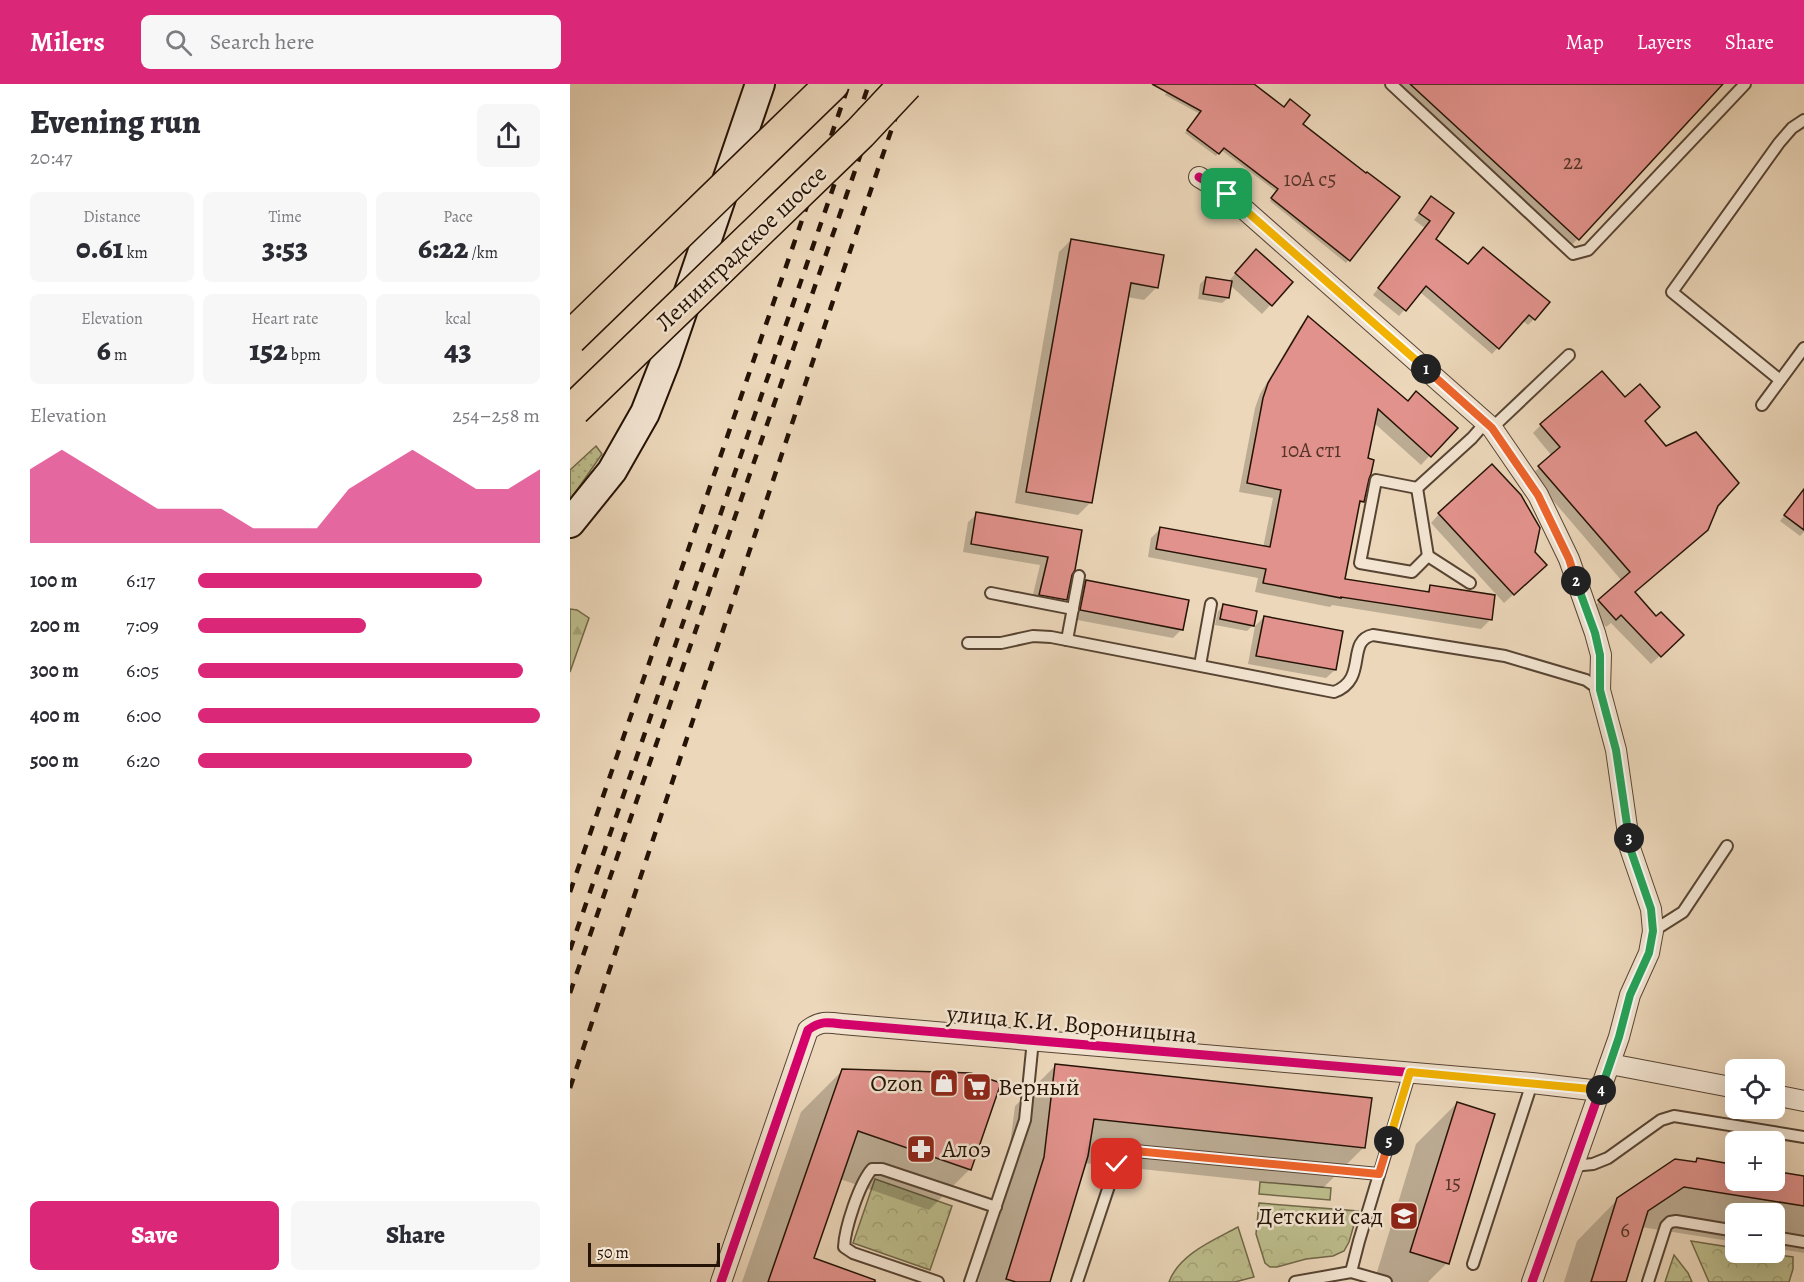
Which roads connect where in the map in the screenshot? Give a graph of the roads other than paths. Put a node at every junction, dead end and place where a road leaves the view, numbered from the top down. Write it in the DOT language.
graph roads {
  1 [pos="760,84"];
  2 [pos="832,84"];
  3 [pos="906,84"];
  4 [pos="1391,84"];
  5 [pos="1745,84"];
  6 [pos="1804,120"];
  7 [pos="1199,177"];
  8 [pos="570,338"];
  9 [pos="1804,348"];
  10 [pos="1569,355"];
  11 [pos="1780,380"];
  12 [pos="1762,405"];
  13 [pos="574,409"];
  14 [pos="1489,425"];
  15 [pos="1417,488"];
  16 [pos="570,523"];
  17 [pos="1428,556"];
  18 [pos="1079,576"];
  19 [pos="1470,583"];
  20 [pos="992,593"];
  21 [pos="1211,604"];
  22 [pos="1073,609"];
  23 [pos="1067,640"];
  24 [pos="969,643"];
  25 [pos="1200,665"];
  26 [pos="1600,690"];
  27 [pos="1727,846"];
  28 [pos="1653,931"];
  29 [pos="1033,1040"];
  30 [pos="1610,1064"];
  31 [pos="1410,1072"];
  32 [pos="1533,1083"];
  33 [pos="1725,1086"];
  34 [pos="1600,1091"];
  35 [pos="1785,1097"];
  36 [pos="1804,1101"];
  37 [pos="1804,1137"];
  38 [pos="1574,1166"];
  39 [pos="1379,1174"];
  40 [pos="996,1207"];
  41 [pos="1725,1229"];
  42 [pos="1785,1239"];
  43 [pos="1804,1242"];
  44 [pos="1473,1264"];
  45 [pos="1351,1272"];
  46 [pos="721,1282"];
  47 [pos="938,1282"];
  48 [pos="970,1282"];
  49 [pos="1077,1282"];
  50 [pos="1295,1282"];
  51 [pos="1386,1282"];
  52 [pos="1532,1282"];
  53 [pos="1648,1282"];
  1 -- 16 [label="main road"];
  2 -- 8 [label="highway, bridge"];
  3 -- 13 [label="highway, Ленинградское шоссе, bridge"];
  4 -- 5 [label="lane"];
  6 -- 11 [label="lane"];
  7 -- 14 [label="street"];
  9 -- 11 [label="lane"];
  10 -- 14 [label="lane"];
  11 -- 12 [label="lane"];
  14 -- 15 [label="lane"];
  14 -- 26 [label="street"];
  15 -- 17 [label="lane"];
  15 -- 17 [label="lane"];
  17 -- 19 [label="lane"];
  18 -- 22 [label="lane"];
  20 -- 22 [label="lane"];
  21 -- 25 [label="lane"];
  22 -- 23 [label="lane"];
  23 -- 24 [label="lane"];
  23 -- 25 [label="lane"];
  25 -- 26 [label="lane"];
  26 -- 28 [label="street"];
  27 -- 28 [label="lane"];
  28 -- 30 [label="street"];
  29 -- 31 [label="street, улица К.И. Вороницына"];
  29 -- 40 [label="lane"];
  29 -- 46 [label="street, улица К.И. Вороницына"];
  30 -- 33 [label="street"];
  30 -- 34 [label="street"];
  31 -- 32 [label="street, улица К.И. Вороницына"];
  31 -- 39 [label="lane"];
  32 -- 34 [label="street, улица К.И. Вороницына"];
  32 -- 44 [label="lane"];
  34 -- 38 [label="street"];
  35 -- 36 [label="street"];
  37 -- 38 [label="lane"];
  38 -- 52 [label="street"];
  39 -- 45 [label="lane"];
  39 -- 49 [label="lane"];
  40 -- 47 [label="lane"];
  40 -- 48 [label="lane"];
  41 -- 53 [label="lane"];
  42 -- 43 [label="lane"];
  45 -- 50 [label="lane"];
  45 -- 51 [label="lane"];
}
